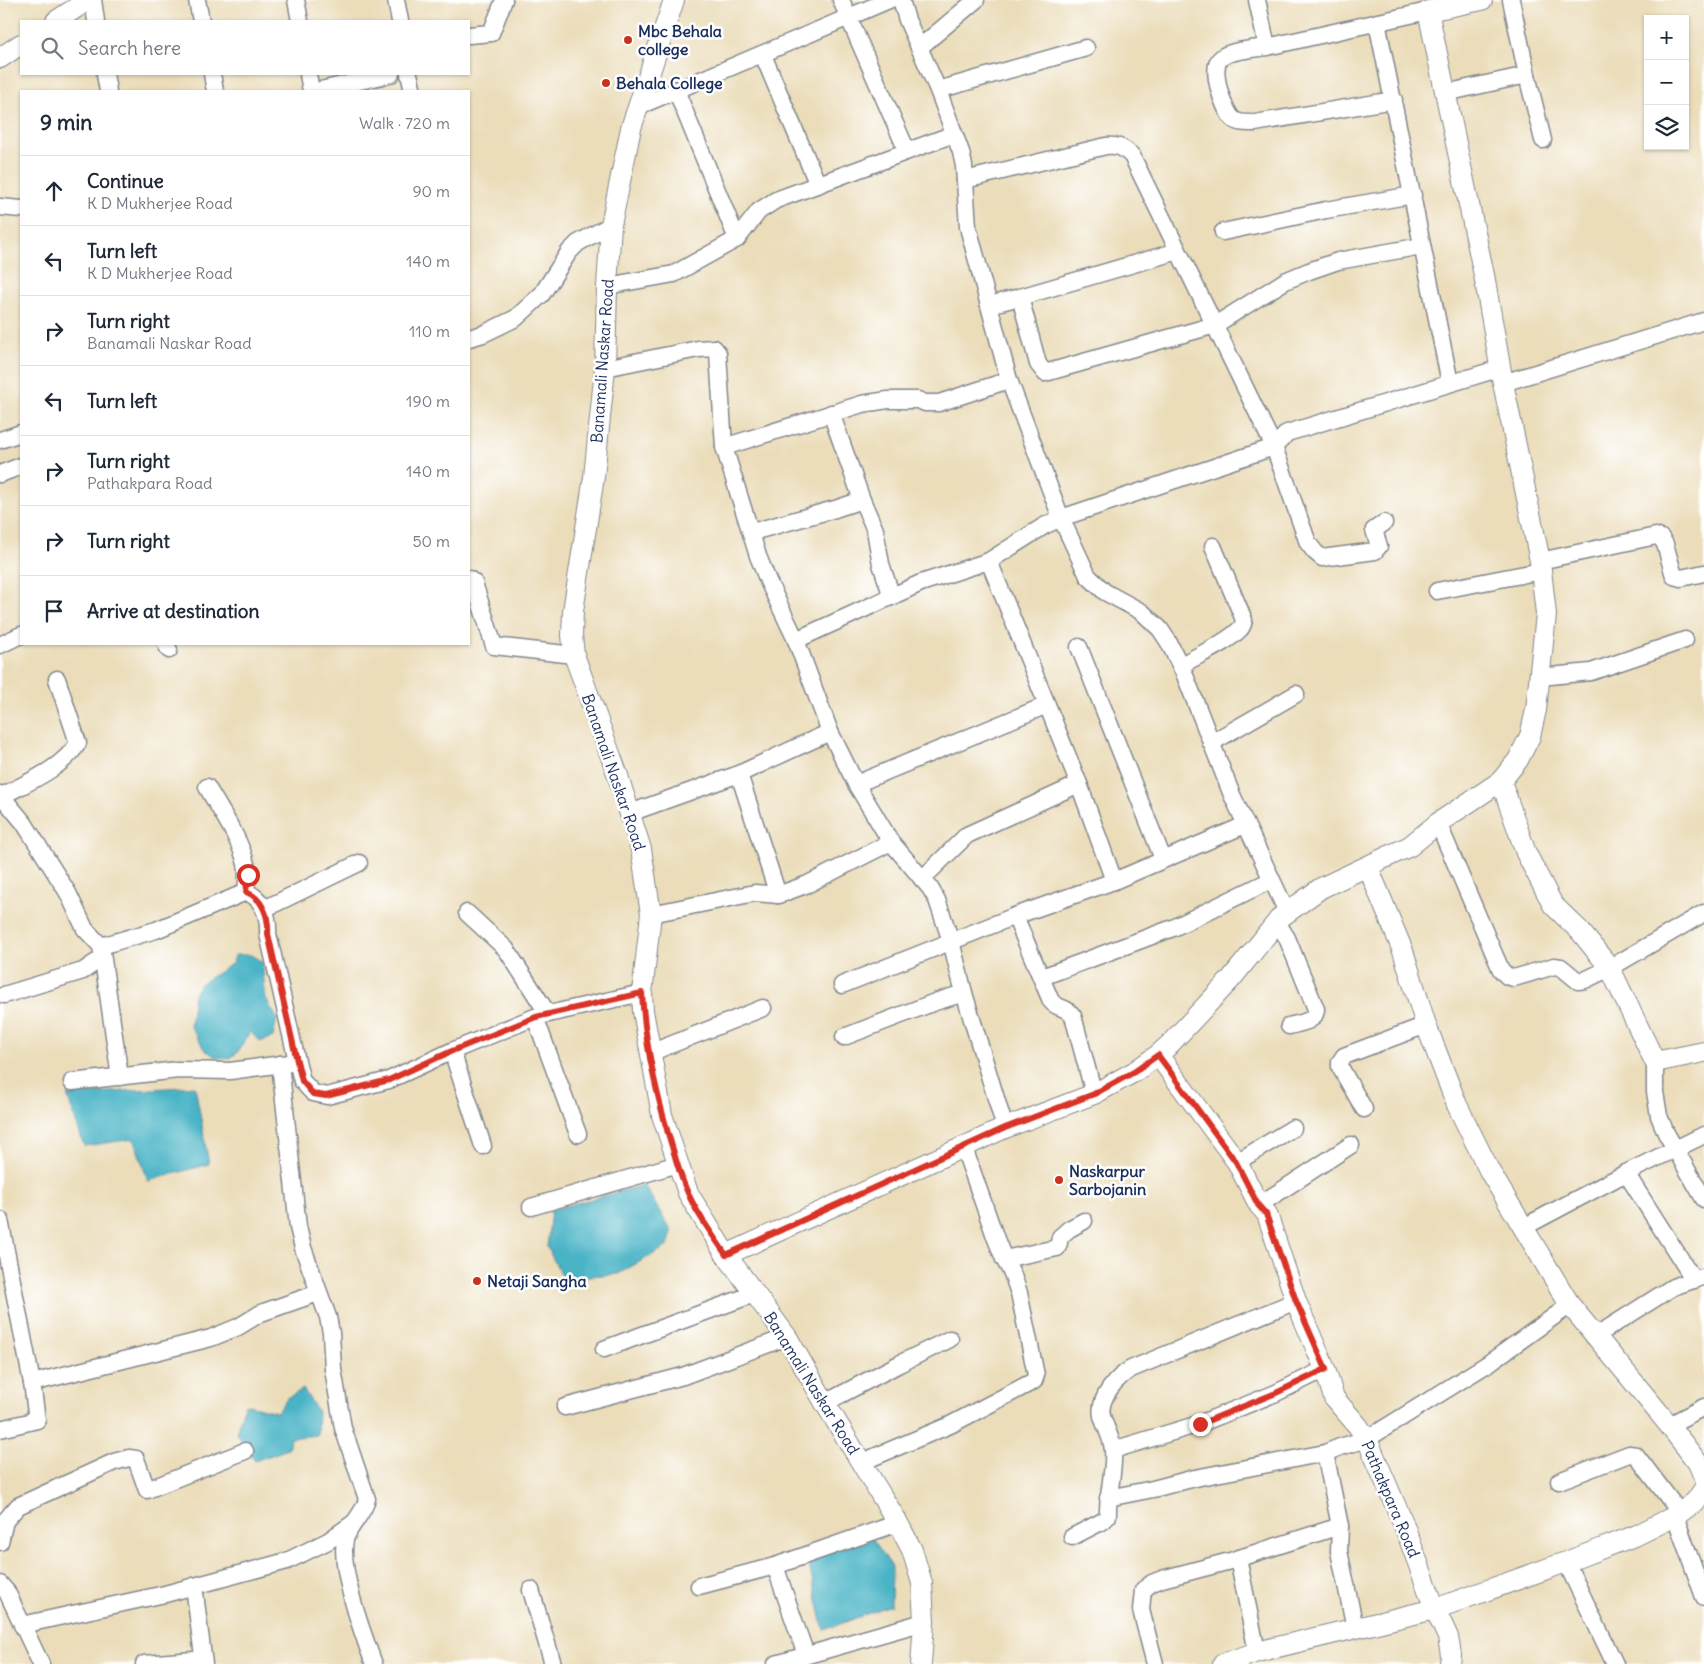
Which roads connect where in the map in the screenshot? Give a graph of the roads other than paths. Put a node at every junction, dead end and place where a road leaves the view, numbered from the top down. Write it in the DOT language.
graph roads {
  1 [pos="88,0"];
  2 [pos="93,0"];
  3 [pos="197,0"];
  4 [pos="296,0"];
  5 [pos="396,0"];
  6 [pos="504,0"];
  7 [pos="674,0"];
  8 [pos="841,0"];
  9 [pos="889,0"];
  10 [pos="901,0"];
  11 [pos="976,0"];
  12 [pos="1257,0"];
  13 [pos="1482,0"];
  14 [pos="1511,0"];
  15 [pos="1428,10"];
  16 [pos="848,17"];
  17 [pos="58,20"];
  18 [pos="96,20"];
  19 [pos="201,20"];
  20 [pos="300,20"];
  21 [pos="400,20"];
  22 [pos="1377,22"];
  23 [pos="470,35"];
  24 [pos="20,45"];
  25 [pos="1266,46"];
  26 [pos="919,48"];
  27 [pos="1086,48"];
  28 [pos="763,55"];
  29 [pos="0,58"];
  30 [pos="105,75"];
  31 [pos="212,75"];
  32 [pos="308,75"];
  33 [pos="387,75"];
  34 [pos="409,75"];
  35 [pos="1526,75"];
  36 [pos="108,90"];
  37 [pos="215,90"];
  38 [pos="311,90"];
  39 [pos="320,90"];
  40 [pos="413,90"];
  41 [pos="676,90"];
  42 [pos="938,90"];
  43 [pos="1445,93"];
  44 [pos="1394,100"];
  45 [pos="637,107"];
  46 [pos="954,134"];
  47 [pos="1544,140"];
  48 [pos="907,151"];
  49 [pos="965,180"];
  50 [pos="818,185"];
  51 [pos="1413,195"];
  52 [pos="0,207"];
  53 [pos="20,209"];
  54 [pos="611,225"];
  55 [pos="1223,232"];
  56 [pos="737,239"];
  57 [pos="1422,246"];
  58 [pos="1178,251"];
  59 [pos="607,286"];
  60 [pos="1020,298"];
  61 [pos="989,305"];
  62 [pos="1704,322"];
  63 [pos="1215,325"];
  64 [pos="470,338"];
  65 [pos="605,368"];
  66 [pos="1502,376"];
  67 [pos="1009,380"];
  68 [pos="1450,383"];
  69 [pos="831,413"];
  70 [pos="20,433"];
  71 [pos="0,440"];
  72 [pos="724,447"];
  73 [pos="1274,447"];
  74 [pos="20,466"];
  75 [pos="0,474"];
  76 [pos="862,500"];
  77 [pos="1061,518"];
  78 [pos="1384,523"];
  79 [pos="752,532"];
  80 [pos="1213,546"];
  81 [pos="989,561"];
  82 [pos="1541,566"];
  83 [pos="1704,573"];
  84 [pos="470,580"];
  85 [pos="1438,591"];
  86 [pos="892,597"];
  87 [pos="20,635"];
  88 [pos="796,640"];
  89 [pos="1685,640"];
  90 [pos="0,645"];
  91 [pos="1079,647"];
  92 [pos="574,655"];
  93 [pos="1180,666"];
  94 [pos="1540,677"];
  95 [pos="57,678"];
  96 [pos="1296,694"];
  97 [pos="1047,705"];
  98 [pos="830,732"];
  99 [pos="1211,743"];
  100 [pos="739,774"];
  101 [pos="1500,781"];
  102 [pos="856,784"];
  103 [pos="1079,784"];
  104 [pos="207,787"];
  105 [pos="1,795"];
  106 [pos="630,814"];
  107 [pos="1438,823"];
  108 [pos="1245,825"];
  109 [pos="891,842"];
  110 [pos="1163,859"];
  111 [pos="359,862"];
  112 [pos="1368,867"];
  113 [pos="922,879"];
  114 [pos="1271,880"];
  115 [pos="1114,881"];
  116 [pos="246,892"];
  117 [pos="778,895"];
  118 [pos="264,909"];
  119 [pos="467,913"];
  120 [pos="1704,913"];
  121 [pos="651,914"];
  122 [pos="1015,916"];
  123 [pos="1282,917"];
  124 [pos="951,941"];
  125 [pos="101,952"];
  126 [pos="1610,968"];
  127 [pos="1042,977"];
  128 [pos="842,985"];
  129 [pos="642,993"];
  130 [pos="964,993"];
  131 [pos="4,995"];
  132 [pos="763,1008"];
  133 [pos="542,1016"];
  134 [pos="1426,1025"];
  135 [pos="1289,1026"];
  136 [pos="844,1037"];
  137 [pos="452,1051"];
  138 [pos="1704,1052"];
  139 [pos="650,1053"];
  140 [pos="1158,1055"];
  141 [pos="297,1061"];
  142 [pos="1655,1062"];
  143 [pos="280,1064"];
  144 [pos="120,1077"];
  145 [pos="72,1082"];
  146 [pos="1094,1094"];
  147 [pos="1364,1109"];
  148 [pos="1005,1128"];
  149 [pos="1293,1128"];
  150 [pos="578,1134"];
  151 [pos="1704,1135"];
  152 [pos="1351,1145"];
  153 [pos="483,1146"];
  154 [pos="964,1148"];
  155 [pos="1676,1149"];
  156 [pos="1236,1162"];
  157 [pos="678,1164"];
  158 [pos="1626,1173"];
  159 [pos="1697,1173"];
  160 [pos="1704,1199"];
  161 [pos="1258,1205"];
  162 [pos="531,1207"];
  163 [pos="0,1220"];
  164 [pos="1084,1221"];
  165 [pos="1522,1228"];
  166 [pos="726,1255"];
  167 [pos="1004,1259"];
  168 [pos="1699,1278"];
  169 [pos="318,1293"];
  170 [pos="754,1294"];
  171 [pos="1296,1301"];
  172 [pos="1570,1305"];
  173 [pos="786,1337"];
  174 [pos="1594,1337"];
  175 [pos="950,1339"];
  176 [pos="604,1348"];
  177 [pos="1326,1369"];
  178 [pos="32,1383"];
  179 [pos="825,1403"];
  180 [pos="565,1407"];
  181 [pos="1704,1407"];
  182 [pos="1669,1425"];
  183 [pos="0,1430"];
  184 [pos="1367,1440"];
  185 [pos="1113,1450"];
  186 [pos="245,1451"];
  187 [pos="1325,1453"];
  188 [pos="862,1462"];
  189 [pos="1704,1477"];
  190 [pos="1559,1481"];
  191 [pos="1108,1498"];
  192 [pos="1692,1506"];
  193 [pos="898,1523"];
  194 [pos="352,1524"];
  195 [pos="1340,1526"];
  196 [pos="1072,1537"];
  197 [pos="0,1542"];
  198 [pos="1238,1558"];
  199 [pos="1566,1562"];
  200 [pos="775,1566"];
  201 [pos="0,1584"];
  202 [pos="194,1586"];
  203 [pos="699,1586"];
  204 [pos="531,1590"];
  205 [pos="1704,1597"];
  206 [pos="1435,1609"];
  207 [pos="924,1622"];
  208 [pos="22,1625"];
  209 [pos="1355,1628"];
  210 [pos="1257,1652"];
  211 [pos="806,1655"];
  212 [pos="199,1662"];
  213 [pos="41,1664"];
  214 [pos="144,1664"];
  215 [pos="374,1664"];
  216 [pos="552,1664"];
  217 [pos="776,1664"];
  218 [pos="921,1664"];
  219 [pos="1155,1664"];
  220 [pos="1223,1664"];
  221 [pos="1450,1664"];
  222 [pos="1615,1664"];
  1 -- 17 [label="street"];
  2 -- 18 [label="street"];
  3 -- 19 [label="street"];
  4 -- 20 [label="street"];
  5 -- 21 [label="street"];
  6 -- 23 [label="street"];
  7 -- 45 [label="street, Banamali Naskar Road"];
  8 -- 16 [label="street"];
  9 -- 16 [label="street"];
  10 -- 26 [label="street"];
  11 -- 26 [label="street"];
  12 -- 25 [label="street"];
  13 -- 15 [label="street"];
  14 -- 35 [label="street"];
  15 -- 22 [label="street"];
  15 -- 43 [label="street"];
  16 -- 28 [label="street"];
  16 -- 48 [label="street"];
  22 -- 25 [label="street"];
  22 -- 44 [label="street"];
  24 -- 29 [label="street"];
  25 -- 44 [label="street"];
  26 -- 42 [label="street"];
  27 -- 42 [label="street"];
  28 -- 41 [label="street"];
  28 -- 50 [label="street"];
  30 -- 36 [label="street"];
  31 -- 37 [label="street"];
  32 -- 38 [label="street"];
  33 -- 39 [label="street"];
  34 -- 40 [label="street"];
  35 -- 43 [label="street"];
  35 -- 47 [label="street"];
  41 -- 45 [label="street"];
  41 -- 56 [label="street"];
  42 -- 46 [label="street"];
  43 -- 66 [label="street"];
  44 -- 51 [label="street"];
  45 -- 54 [label="street, Banamali Naskar Road"];
  46 -- 48 [label="street"];
  46 -- 49 [label="street"];
  48 -- 50 [label="street"];
  49 -- 58 [label="street"];
  49 -- 61 [label="street"];
  50 -- 56 [label="street"];
  51 -- 55 [label="street"];
  51 -- 57 [label="street"];
  52 -- 53 [label="street"];
  54 -- 59 [label="street, Banamali Naskar Road"];
  54 -- 64 [label="street"];
  56 -- 59 [label="street"];
  57 -- 63 [label="street"];
  57 -- 68 [label="street"];
  58 -- 60 [label="street"];
  58 -- 63 [label="street"];
  59 -- 65 [label="street, Banamali Naskar Road"];
  60 -- 61 [label="street"];
  60 -- 63 [label="street"];
  61 -- 67 [label="street"];
  62 -- 66 [label="street"];
  63 -- 73 [label="street"];
  65 -- 72 [label="street"];
  65 -- 92 [label="street, Banamali Naskar Road"];
  66 -- 68 [label="street"];
  66 -- 82 [label="street"];
  67 -- 69 [label="street"];
  67 -- 77 [label="street"];
  68 -- 73 [label="street"];
  69 -- 72 [label="street"];
  69 -- 76 [label="street"];
  70 -- 71 [label="street"];
  72 -- 79 [label="street"];
  73 -- 77 [label="street"];
  73 -- 78 [label="street"];
  74 -- 75 [label="street"];
  76 -- 79 [label="street"];
  76 -- 86 [label="street"];
  77 -- 81 [label="street"];
  77 -- 93 [label="street"];
  79 -- 88 [label="street"];
  80 -- 93 [label="street"];
  81 -- 86 [label="street"];
  81 -- 97 [label="street"];
  82 -- 83 [label="street"];
  82 -- 85 [label="street"];
  82 -- 94 [label="street"];
  84 -- 92 [label="street"];
  86 -- 88 [label="street"];
  87 -- 90 [label="street"];
  88 -- 98 [label="street"];
  89 -- 94 [label="street"];
  91 -- 110 [label="street"];
  92 -- 106 [label="street, Banamali Naskar Road"];
  93 -- 99 [label="street"];
  94 -- 101 [label="street"];
  95 -- 105 [label="street"];
  96 -- 99 [label="street"];
  97 -- 102 [label="street"];
  97 -- 103 [label="street"];
  98 -- 100 [label="street"];
  98 -- 102 [label="street"];
  99 -- 108 [label="street"];
  100 -- 106 [label="street"];
  100 -- 117 [label="street"];
  101 -- 107 [label="street"];
  101 -- 126 [label="street"];
  102 -- 109 [label="street"];
  103 -- 113 [label="street"];
  103 -- 115 [label="street"];
  104 -- 116 [label="street"];
  105 -- 125 [label="street"];
  106 -- 121 [label="street, Banamali Naskar Road"];
  107 -- 112 [label="street"];
  107 -- 126 [label="street"];
  108 -- 110 [label="street"];
  108 -- 114 [label="street"];
  109 -- 113 [label="street"];
  109 -- 117 [label="street"];
  110 -- 115 [label="street"];
  111 -- 118 [label="street"];
  112 -- 123 [label="street"];
  112 -- 134 [label="street"];
  113 -- 124 [label="street"];
  114 -- 123 [label="street"];
  114 -- 127 [label="street"];
  115 -- 122 [label="street"];
  116 -- 118 [label="street"];
  116 -- 125 [label="street"];
  117 -- 121 [label="street"];
  118 -- 141 [label="street"];
  119 -- 133 [label="street"];
  120 -- 126 [label="street"];
  121 -- 129 [label="street, Banamali Naskar Road"];
  122 -- 124 [label="street"];
  122 -- 127 [label="street"];
  123 -- 135 [label="street"];
  123 -- 140 [label="street"];
  124 -- 128 [label="street"];
  124 -- 130 [label="street"];
  125 -- 131 [label="street"];
  125 -- 144 [label="street"];
  126 -- 142 [label="street"];
  127 -- 146 [label="street"];
  129 -- 133 [label="street"];
  129 -- 139 [label="street, Banamali Naskar Road"];
  130 -- 136 [label="street"];
  130 -- 148 [label="street"];
  132 -- 139 [label="street"];
  133 -- 137 [label="street"];
  133 -- 150 [label="street"];
  134 -- 147 [label="street"];
  134 -- 165 [label="street"];
  137 -- 141 [label="street"];
  137 -- 153 [label="street"];
  138 -- 142 [label="street"];
  139 -- 157 [label="street, Banamali Naskar Road"];
  140 -- 146 [label="street"];
  140 -- 156 [label="street, Pathakpara Road"];
  141 -- 143 [label="street"];
  142 -- 155 [label="street"];
  143 -- 144 [label="street"];
  143 -- 169 [label="street"];
  144 -- 145 [label="street"];
  146 -- 148 [label="street"];
  148 -- 154 [label="street"];
  149 -- 156 [label="street"];
  151 -- 155 [label="street"];
  152 -- 161 [label="street"];
  154 -- 166 [label="street"];
  154 -- 167 [label="street"];
  155 -- 158 [label="street"];
  155 -- 159 [label="street"];
  156 -- 161 [label="street, Pathakpara Road"];
  157 -- 162 [label="street"];
  157 -- 166 [label="street, Banamali Naskar Road"];
  158 -- 165 [label="street"];
  158 -- 168 [label="street"];
  159 -- 160 [label="street"];
  161 -- 171 [label="street, Pathakpara Road"];
  163 -- 178 [label="street"];
  164 -- 167 [label="street"];
  165 -- 172 [label="street"];
  166 -- 170 [label="street, Banamali Naskar Road"];
  167 -- 188 [label="street"];
  168 -- 174 [label="street"];
  169 -- 178 [label="street"];
  169 -- 194 [label="street"];
  170 -- 173 [label="street, Banamali Naskar Road"];
  170 -- 176 [label="street"];
  171 -- 177 [label="street, Pathakpara Road"];
  171 -- 185 [label="street"];
  172 -- 174 [label="street"];
  172 -- 184 [label="street"];
  173 -- 179 [label="street, Banamali Naskar Road"];
  173 -- 180 [label="street"];
  174 -- 182 [label="street"];
  175 -- 179 [label="street"];
  177 -- 184 [label="street, Pathakpara Road"];
  177 -- 185 [label="street"];
  178 -- 183 [label="street"];
  179 -- 188 [label="street, Banamali Naskar Road"];
  181 -- 182 [label="street"];
  182 -- 189 [label="street"];
  184 -- 187 [label="street"];
  184 -- 206 [label="street, Pathakpara Road"];
  185 -- 191 [label="street"];
  186 -- 197 [label="street"];
  187 -- 191 [label="street"];
  187 -- 195 [label="street"];
  188 -- 193 [label="street, Banamali Naskar Road"];
  190 -- 192 [label="street"];
  191 -- 196 [label="street"];
  192 -- 199 [label="street"];
  192 -- 205 [label="street"];
  193 -- 200 [label="street"];
  193 -- 207 [label="street, Banamali Naskar Road"];
  194 -- 202 [label="street"];
  194 -- 215 [label="street"];
  195 -- 198 [label="street"];
  195 -- 209 [label="street"];
  198 -- 210 [label="street"];
  198 -- 219 [label="street"];
  199 -- 206 [label="street"];
  199 -- 222 [label="street"];
  200 -- 203 [label="street"];
  200 -- 211 [label="street"];
  201 -- 208 [label="street"];
  202 -- 208 [label="street"];
  202 -- 212 [label="street"];
  204 -- 216 [label="street"];
  206 -- 209 [label="street"];
  206 -- 221 [label="street, Pathakpara Road"];
  207 -- 211 [label="street"];
  207 -- 218 [label="street, Banamali Naskar Road"];
  208 -- 213 [label="street"];
  209 -- 210 [label="street"];
  210 -- 220 [label="street"];
  211 -- 217 [label="street"];
  212 -- 214 [label="street"];
}
